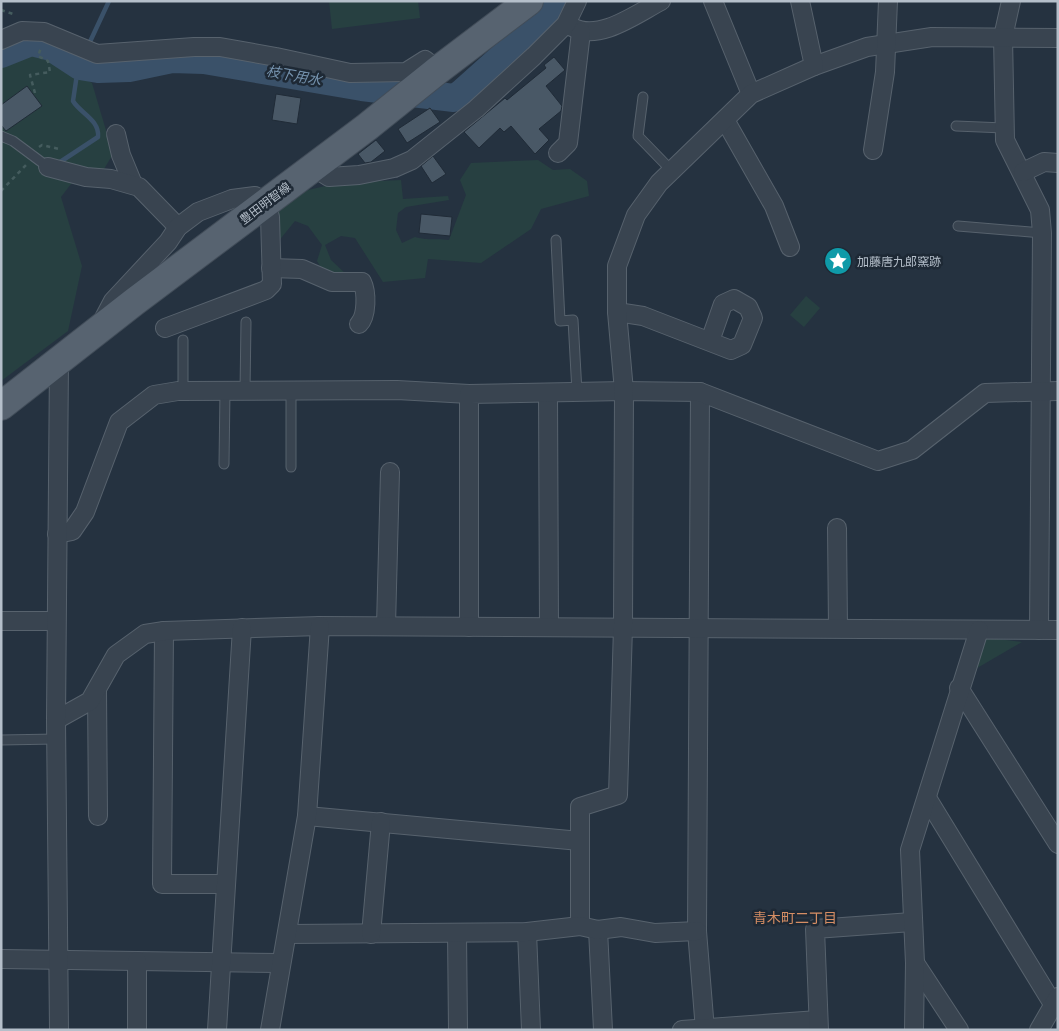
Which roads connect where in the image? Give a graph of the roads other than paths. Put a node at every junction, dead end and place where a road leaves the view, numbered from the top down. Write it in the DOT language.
graph roads {
  1 [pos="529,1"];
  2 [pos="577,1"];
  3 [pos="661,1"];
  4 [pos="713,1"];
  5 [pos="800,1"];
  6 [pos="888,1"];
  7 [pos="1011,1"];
  8 [pos="574,28"];
  9 [pos="1003,37"];
  10 [pos="1058,38"];
  11 [pos="1,40"];
  12 [pos="888,44"];
  13 [pos="814,66"];
  14 [pos="435,72"];
  15 [pos="751,94"];
  16 [pos="643,97"];
  17 [pos="725,120"];
  18 [pos="956,126"];
  19 [pos="1004,128"];
  20 [pos="116,134"];
  21 [pos="1,136"];
  22 [pos="873,150"];
  23 [pos="558,153"];
  24 [pos="1058,163"];
  25 [pos="313,167"];
  26 [pos="53,168"];
  27 [pos="672,171"];
  28 [pos="1022,172"];
  29 [pos="133,184"];
  30 [pos="266,202"];
  31 [pos="958,226"];
  32 [pos="178,227"];
  33 [pos="1042,233"];
  34 [pos="556,240"];
  35 [pos="790,247"];
  36 [pos="271,268"];
  37 [pos="617,312"];
  38 [pos="246,322"];
  39 [pos="359,324"];
  40 [pos="101,328"];
  41 [pos="165,328"];
  42 [pos="182,340"];
  43 [pos="710,341"];
  44 [pos="59,361"];
  45 [pos="291,390"];
  46 [pos="183,391"];
  47 [pos="225,391"];
  48 [pos="245,391"];
  49 [pos="624,391"];
  50 [pos="1050,391"];
  51 [pos="577,392"];
  52 [pos="700,392"];
  53 [pos="470,394"];
  54 [pos="548,394"];
  55 [pos="2,409"];
  56 [pos="224,464"];
  57 [pos="291,467"];
  58 [pos="390,472"];
  59 [pos="836,528"];
  60 [pos="57,534"];
  61 [pos="1,621"];
  62 [pos="56,621"];
  63 [pos="320,626"];
  64 [pos="386,626"];
  65 [pos="469,626"];
  66 [pos="549,627"];
  67 [pos="623,627"];
  68 [pos="697,627"];
  69 [pos="242,628"];
  70 [pos="838,628"];
  71 [pos="979,630"];
  72 [pos="1039,630"];
  73 [pos="1058,630"];
  74 [pos="164,631"];
  75 [pos="959,688"];
  76 [pos="97,691"];
  77 [pos="56,720"];
  78 [pos="56,739"];
  79 [pos="1,740"];
  80 [pos="927,798"];
  81 [pos="98,816"];
  82 [pos="307,816"];
  83 [pos="381,822"];
  84 [pos="580,841"];
  85 [pos="1058,844"];
  86 [pos="225,884"];
  87 [pos="912,922"];
  88 [pos="580,926"];
  89 [pos="598,930"];
  90 [pos="697,931"];
  91 [pos="527,932"];
  92 [pos="457,933"];
  93 [pos="288,934"];
  94 [pos="371,934"];
  95 [pos="1,959"];
  96 [pos="59,960"];
  97 [pos="137,961"];
  98 [pos="220,962"];
  99 [pos="280,963"];
  100 [pos="914,963"];
  101 [pos="1055,1001"];
  102 [pos="818,1025"];
  103 [pos="705,1029"];
  104 [pos="59,1030"];
  105 [pos="137,1030"];
  106 [pos="217,1030"];
  107 [pos="270,1030"];
  108 [pos="458,1030"];
  109 [pos="531,1030"];
  110 [pos="603,1030"];
  111 [pos="682,1030"];
  112 [pos="914,1030"];
  113 [pos="959,1030"];
  114 [pos="1039,1030"];
  1 -- 14 [label="main road, 豊田明智線"];
  2 -- 8 [label="street"];
  3 -- 8 [label="street"];
  4 -- 15 [label="street"];
  5 -- 13 [label="street"];
  6 -- 12 [label="street"];
  7 -- 9 [label="street"];
  8 -- 23 [label="street"];
  8 -- 25 [label="street"];
  9 -- 10 [label="street"];
  9 -- 12 [label="street"];
  9 -- 19 [label="street"];
  11 -- 14 [label="street"];
  12 -- 13 [label="street"];
  12 -- 22 [label="street"];
  13 -- 15 [label="street"];
  14 -- 25 [label="main road, 豊田明智線"];
  15 -- 17 [label="street"];
  16 -- 27 [label="lane"];
  17 -- 27 [label="street"];
  17 -- 35 [label="street"];
  18 -- 19 [label="lane"];
  19 -- 28 [label="street"];
  20 -- 29 [label="street"];
  21 -- 26 [label="lane"];
  24 -- 28 [label="street"];
  25 -- 30 [label="main road, 豊田明智線"];
  26 -- 29 [label="street"];
  27 -- 37 [label="street"];
  28 -- 33 [label="street"];
  29 -- 32 [label="street"];
  30 -- 32 [label="street"];
  30 -- 36 [label="street"];
  30 -- 40 [label="main road, 豊田明智線"];
  31 -- 33 [label="lane"];
  32 -- 40 [label="street"];
  33 -- 50 [label="street"];
  34 -- 51 [label="lane"];
  36 -- 39 [label="street"];
  36 -- 41 [label="street"];
  37 -- 43 [label="street"];
  37 -- 49 [label="street"];
  38 -- 48 [label="lane"];
  40 -- 44 [label="main road, 豊田明智線"];
  42 -- 46 [label="lane"];
  44 -- 55 [label="main road, 豊田明智線"];
  44 -- 60 [label="street"];
  45 -- 48 [label="street"];
  45 -- 53 [label="street"];
  45 -- 57 [label="lane"];
  46 -- 47 [label="street"];
  46 -- 60 [label="street"];
  47 -- 48 [label="street"];
  47 -- 56 [label="lane"];
  49 -- 51 [label="street"];
  49 -- 52 [label="street"];
  49 -- 67 [label="street"];
  50 -- 52 [label="street"];
  50 -- 72 [label="street"];
  51 -- 54 [label="street"];
  52 -- 68 [label="street"];
  53 -- 54 [label="street"];
  53 -- 65 [label="street"];
  54 -- 66 [label="street"];
  58 -- 64 [label="street"];
  59 -- 70 [label="street"];
  60 -- 62 [label="street"];
  61 -- 62 [label="street"];
  62 -- 77 [label="street"];
  63 -- 64 [label="street"];
  63 -- 69 [label="street"];
  63 -- 82 [label="street"];
  64 -- 65 [label="street"];
  65 -- 66 [label="street"];
  66 -- 67 [label="street"];
  67 -- 68 [label="street"];
  67 -- 84 [label="street"];
  68 -- 70 [label="street"];
  68 -- 90 [label="street"];
  69 -- 74 [label="street"];
  69 -- 86 [label="street"];
  70 -- 71 [label="street"];
  71 -- 72 [label="street"];
  71 -- 75 [label="street"];
  72 -- 73 [label="street"];
  74 -- 76 [label="street"];
  74 -- 86 [label="street"];
  75 -- 80 [label="street"];
  75 -- 85 [label="street"];
  76 -- 77 [label="street"];
  76 -- 81 [label="street"];
  77 -- 78 [label="street"];
  78 -- 79 [label="lane"];
  78 -- 96 [label="street"];
  80 -- 87 [label="street"];
  80 -- 101 [label="street"];
  82 -- 83 [label="street"];
  82 -- 93 [label="street"];
  83 -- 84 [label="street"];
  83 -- 94 [label="street"];
  84 -- 88 [label="street"];
  86 -- 98 [label="street"];
  87 -- 100 [label="street"];
  87 -- 102 [label="street"];
  88 -- 89 [label="street"];
  88 -- 91 [label="street"];
  89 -- 90 [label="street"];
  89 -- 110 [label="street"];
  90 -- 103 [label="street"];
  91 -- 92 [label="street"];
  91 -- 109 [label="street"];
  92 -- 94 [label="street"];
  92 -- 108 [label="street"];
  93 -- 94 [label="street"];
  93 -- 99 [label="street"];
  95 -- 96 [label="street"];
  96 -- 97 [label="street"];
  96 -- 104 [label="street"];
  97 -- 98 [label="street"];
  97 -- 105 [label="street"];
  98 -- 99 [label="street"];
  98 -- 106 [label="street"];
  99 -- 107 [label="street"];
  100 -- 112 [label="street"];
  100 -- 113 [label="street"];
  101 -- 114 [label="street"];
  102 -- 103 [label="street"];
  103 -- 111 [label="street"];
}
